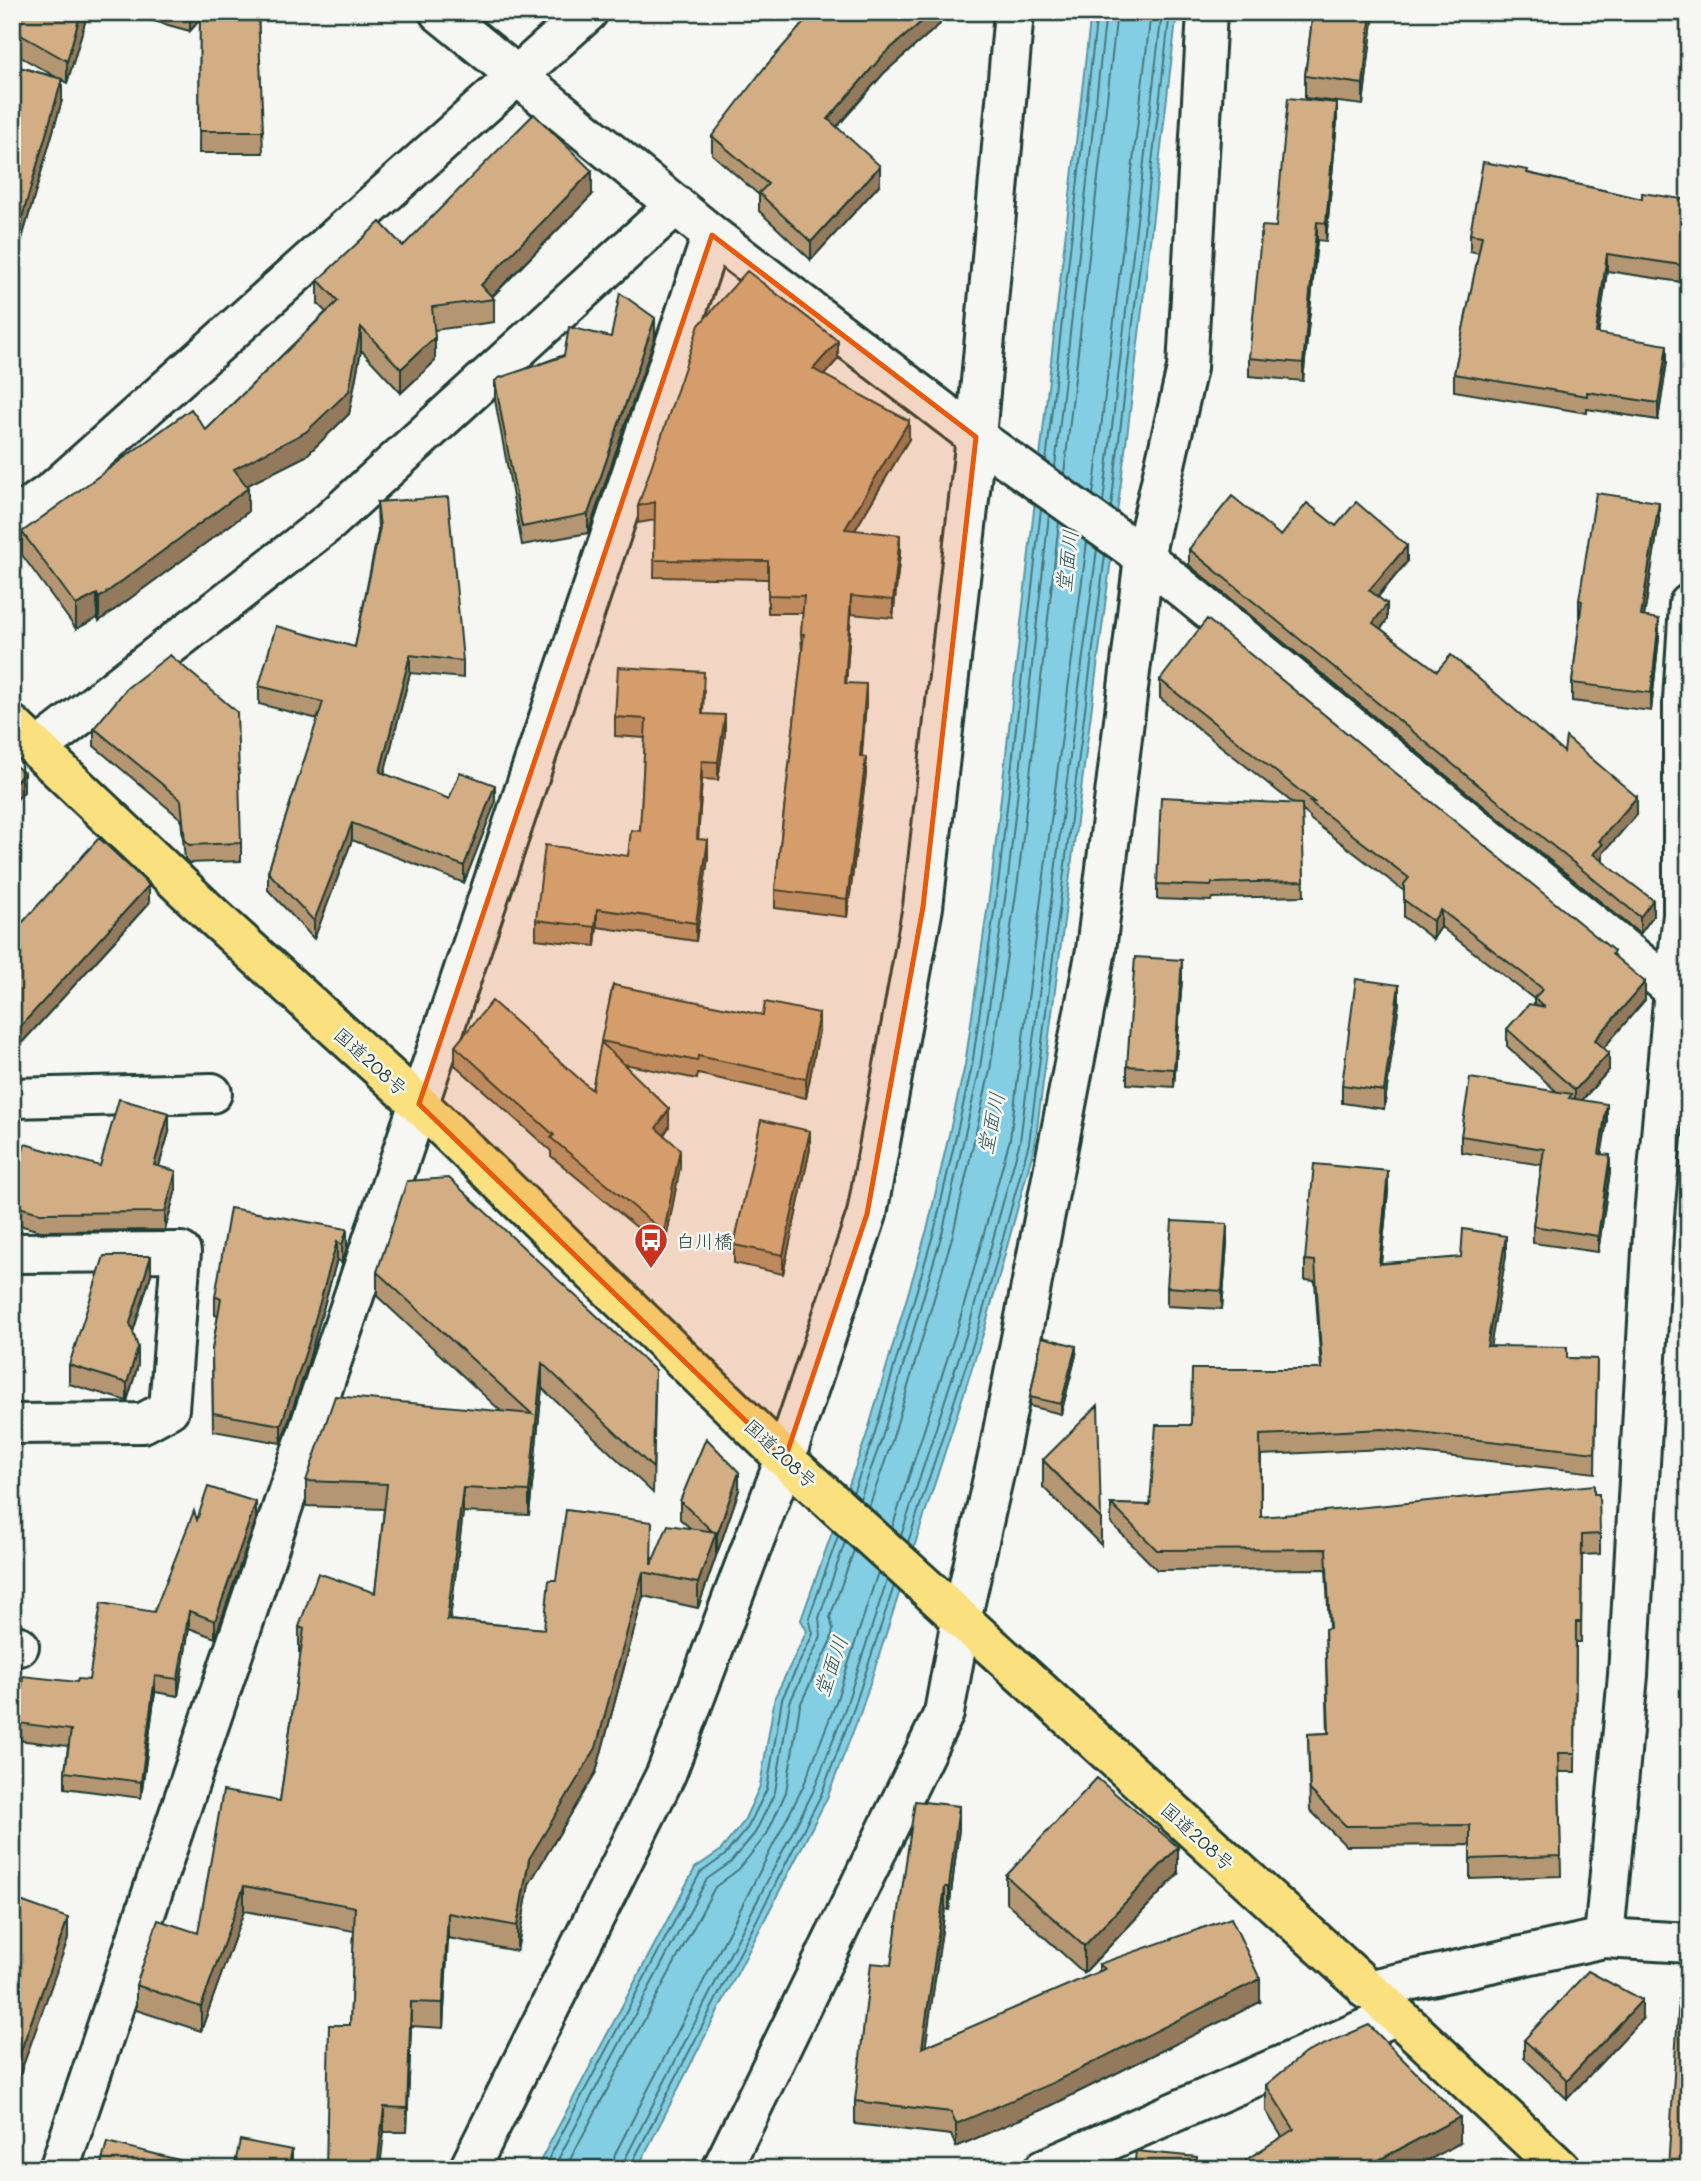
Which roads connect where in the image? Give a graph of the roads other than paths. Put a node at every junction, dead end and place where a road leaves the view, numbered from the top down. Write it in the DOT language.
graph roads {
  1 [pos="439,12"];
  2 [pos="588,12"];
  3 [pos="1014,12"];
  4 [pos="1208,12"];
  5 [pos="516,75"];
  6 [pos="676,205"];
  7 [pos="712,235"];
  8 [pos="976,437"];
  9 [pos="12,520"];
  10 [pos="1144,557"];
  11 [pos="1689,604"];
  12 [pos="25,737"];
  13 [pos="1681,997"];
  14 [pos="212,1093"];
  15 [pos="12,1098"];
  16 [pos="419,1104"];
  17 [pos="12,1253"];
  18 [pos="12,1424"];
  19 [pos="785,1459"];
  20 [pos="961,1620"];
  21 [pos="1604,1938"];
  22 [pos="1689,1943"];
  23 [pos="1367,1990"];
  24 [pos="1397,2015"];
  25 [pos="59,2169"];
  26 [pos="469,2169"];
  27 [pos="722,2169"];
  28 [pos="1044,2169"];
  29 [pos="1561,2169"];
  1 -- 5 [label="street"];
  2 -- 5 [label="street"];
  3 -- 8 [label="street"];
  4 -- 10 [label="street"];
  5 -- 6 [label="street"];
  5 -- 9 [label="street"];
  6 -- 7 [label="street"];
  6 -- 12 [label="street"];
  7 -- 8 [label="street"];
  7 -- 16 [label="street"];
  8 -- 10 [label="street"];
  8 -- 19 [label="street"];
  10 -- 13 [label="street"];
  10 -- 20 [label="street"];
  11 -- 13 [label="street"];
  12 -- 16 [label="highway, 国道208号"];
  13 -- 21 [label="street"];
  14 -- 15 [label="street"];
  16 -- 19 [label="highway, 国道208号"];
  16 -- 25 [label="street"];
  17 -- 18 [label="street"];
  19 -- 20 [label="highway, 国道208号"];
  19 -- 26 [label="street"];
  20 -- 23 [label="highway, 国道208号"];
  20 -- 27 [label="street"];
  21 -- 22 [label="street"];
  21 -- 23 [label="street"];
  23 -- 24 [label="highway, 国道208号"];
  24 -- 28 [label="street"];
  24 -- 29 [label="highway, 国道208号"];
}
